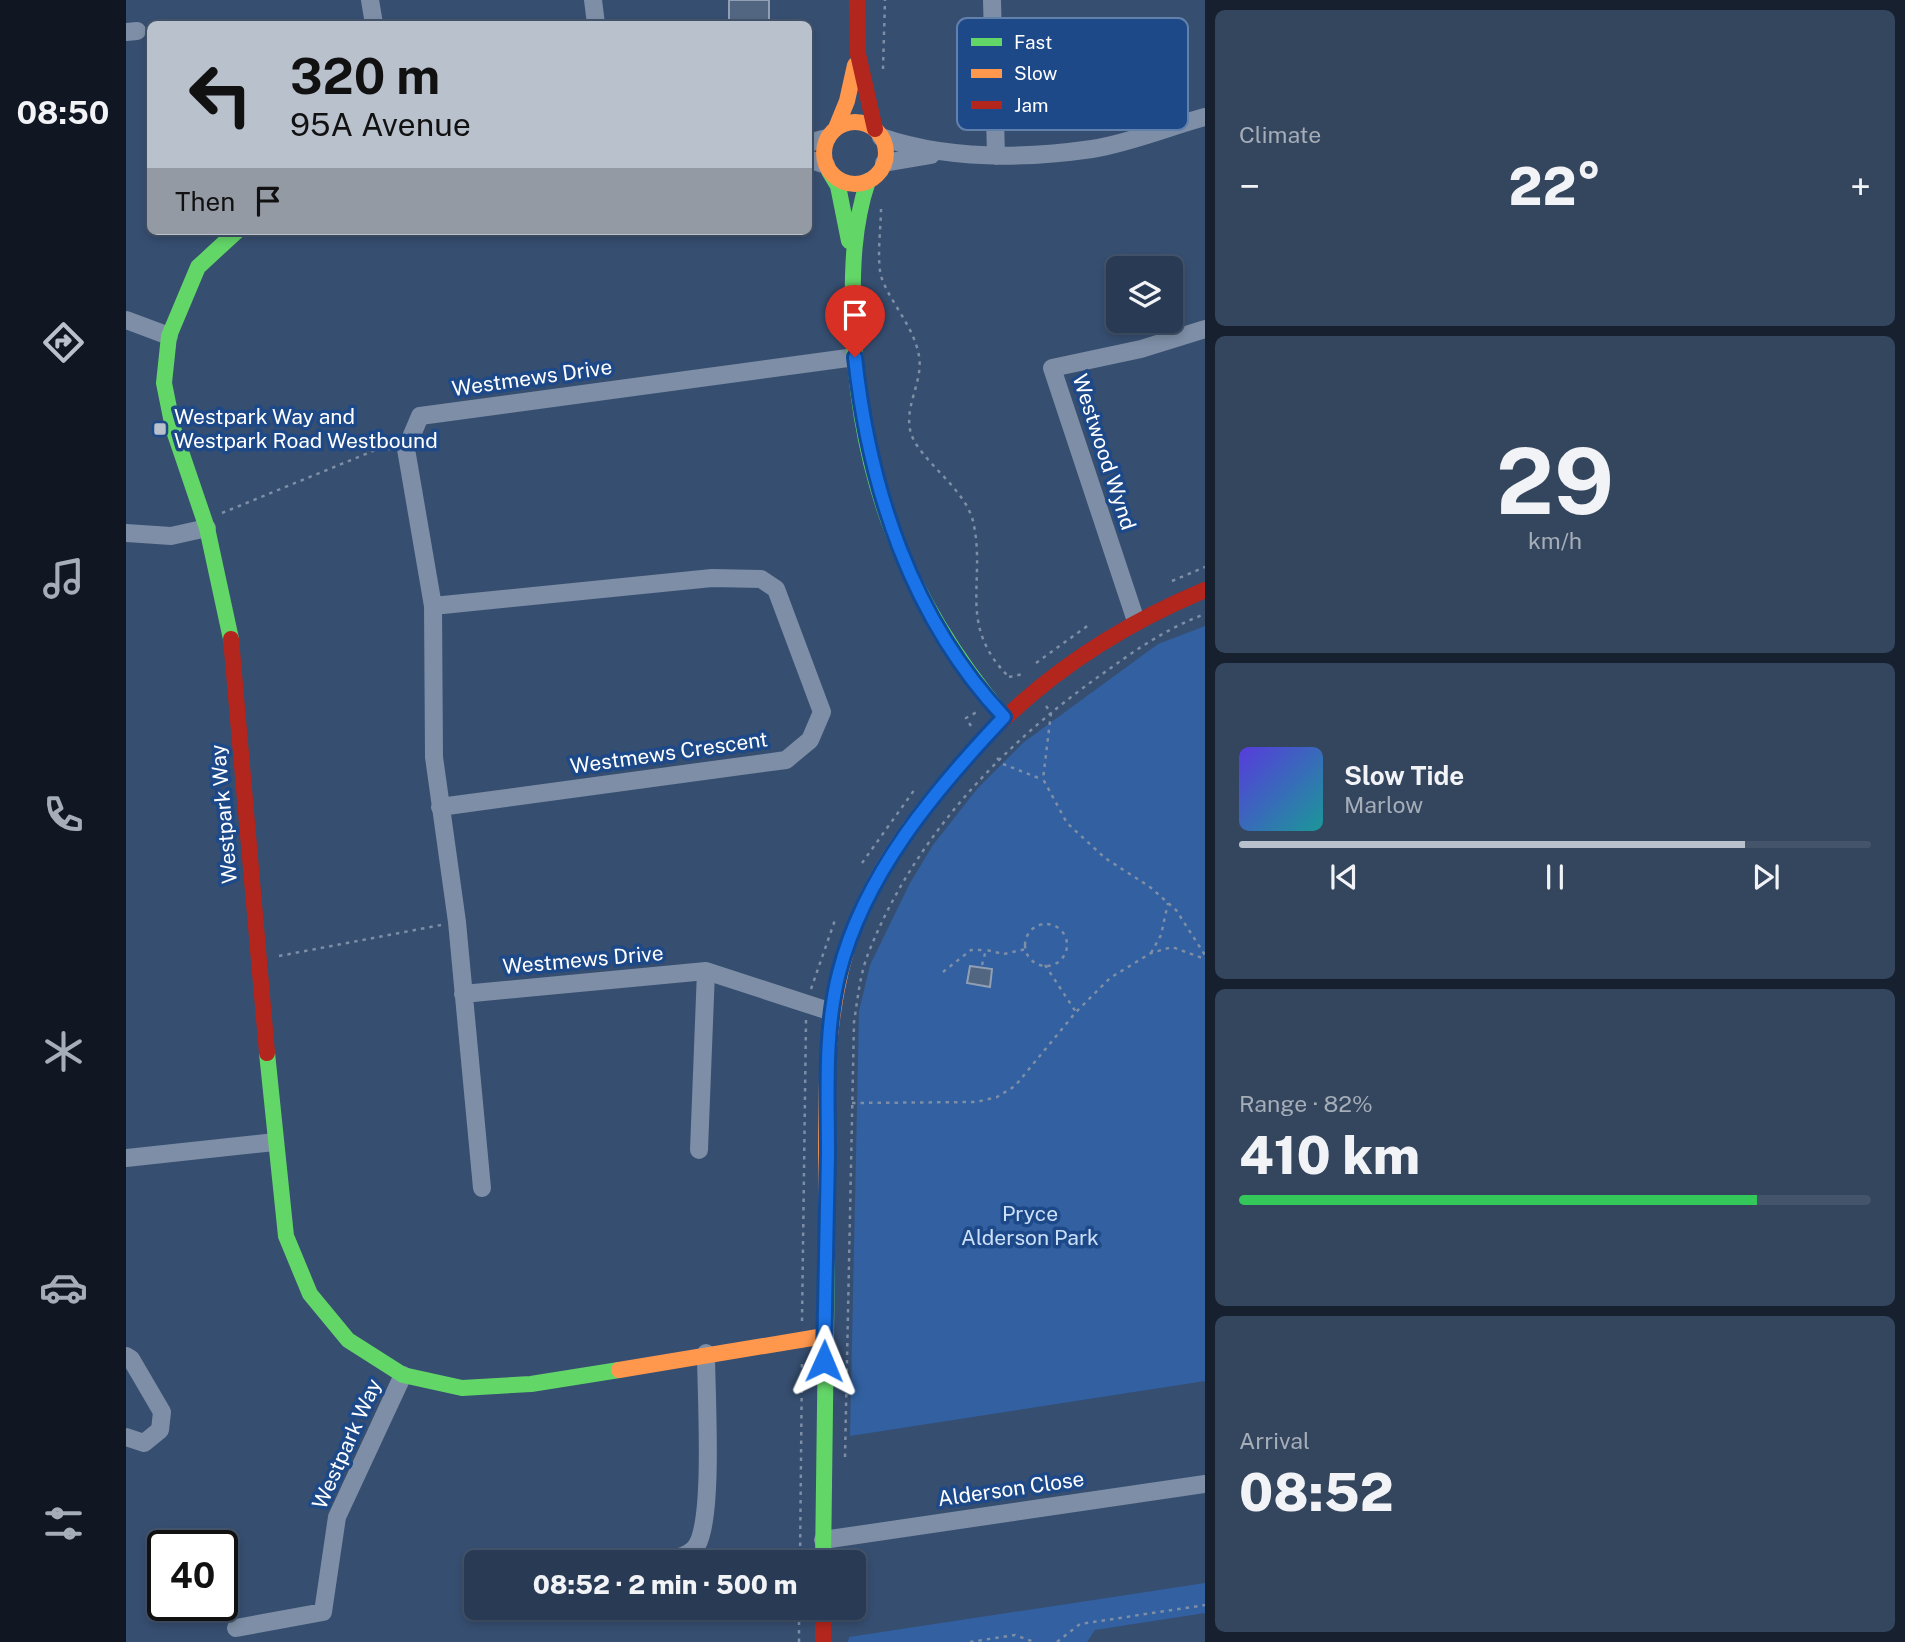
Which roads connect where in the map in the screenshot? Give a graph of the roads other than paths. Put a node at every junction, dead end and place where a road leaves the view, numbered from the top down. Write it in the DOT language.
graph roads {
  1 [pos="370,0"];
  2 [pos="593,0"];
  3 [pos="857,0"];
  4 [pos="992,0"];
  5 [pos="992,18"];
  6 [pos="374,21"];
  7 [pos="596,21"];
  8 [pos="858,54"];
  9 [pos="1205,117"];
  10 [pos="1188,122"];
  11 [pos="995,130"];
  12 [pos="1160,130"];
  13 [pos="832,133"];
  14 [pos="878,133"];
  15 [pos="812,141"];
  16 [pos="948,153"];
  17 [pos="996,156"];
  18 [pos="884,163"];
  19 [pos="821,165"];
  20 [pos="867,181"];
  21 [pos="233,235"];
  22 [pos="853,266"];
  23 [pos="126,320"];
  24 [pos="1205,329"];
  25 [pos="169,336"];
  26 [pos="855,357"];
  27 [pos="207,528"];
  28 [pos="126,533"];
  29 [pos="1205,590"];
  30 [pos="433,607"];
  31 [pos="1136,621"];
  32 [pos="1004,717"];
  33 [pos="440,807"];
  34 [pos="706,971"];
  35 [pos="463,994"];
  36 [pos="832,1012"];
  37 [pos="275,1142"];
  38 [pos="699,1150"];
  39 [pos="126,1158"];
  40 [pos="481,1188"];
  41 [pos="824,1336"];
  42 [pos="706,1353"];
  43 [pos="126,1356"];
  44 [pos="403,1375"];
  45 [pos="126,1437"];
  46 [pos="1205,1484"];
  47 [pos="823,1540"];
  48 [pos="691,1550"];
  49 [pos="823,1550"];
  50 [pos="823,1620"];
  51 [pos="236,1628"];
  52 [pos="823,1642"];
  1 -- 6 [label="street"];
  2 -- 7 [label="street"];
  3 -- 8 [label="street"];
  4 -- 5 [label="street"];
  8 -- 13 [label="street"];
  8 -- 14 [label="street"];
  9 -- 10 [label="street"];
  11 -- 17 [label="street"];
  12 -- 17 [label="street"];
  13 -- 14 [label="street"];
  13 -- 15 [label="street"];
  13 -- 19 [label="street"];
  14 -- 16 [label="street"];
  14 -- 18 [label="street"];
  16 -- 17 [label="street"];
  16 -- 18 [label="street"];
  18 -- 20 [label="street"];
  19 -- 20 [label="street"];
  19 -- 22 [label="street"];
  20 -- 22 [label="street"];
  21 -- 25 [label="street, Westpark Way"];
  22 -- 26 [label="street"];
  23 -- 25 [label="street"];
  24 -- 31 [label="street, Westwood Wynd"];
  25 -- 27 [label="street, Westpark Way"];
  26 -- 30 [label="street, Westmews Drive"];
  26 -- 32 [label="street"];
  27 -- 28 [label="street"];
  27 -- 37 [label="street, Westpark Way"];
  29 -- 31 [label="street"];
  30 -- 33 [label="street"];
  30 -- 33 [label="street, Westmews Crescent"];
  31 -- 32 [label="street"];
  32 -- 36 [label="street"];
  33 -- 35 [label="street"];
  34 -- 35 [label="street, Westmews Drive"];
  34 -- 36 [label="street, Westmews Drive"];
  34 -- 38 [label="street"];
  35 -- 40 [label="street"];
  36 -- 41 [label="street"];
  37 -- 39 [label="street"];
  37 -- 44 [label="street, Westpark Way"];
  41 -- 42 [label="street, Westpark Way"];
  41 -- 47 [label="street"];
  42 -- 44 [label="street, Westpark Way"];
  42 -- 48 [label="street"];
  43 -- 45 [label="street"];
  44 -- 51 [label="street, Westpark Way"];
  46 -- 47 [label="street, Alderson Close"];
  47 -- 49 [label="street"];
  50 -- 52 [label="street"];
}
